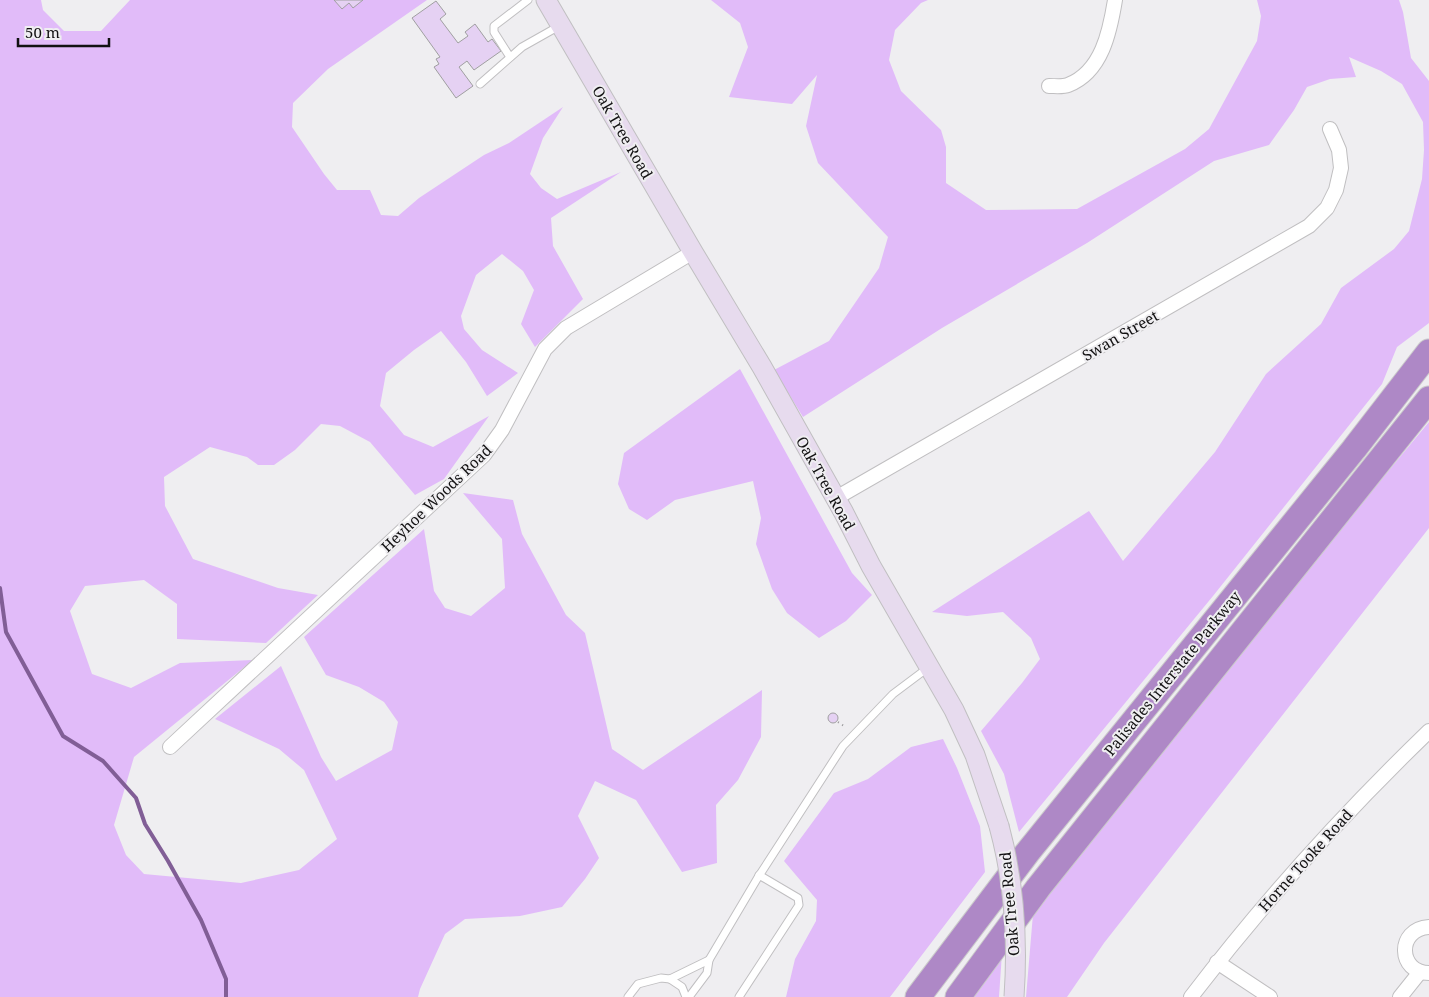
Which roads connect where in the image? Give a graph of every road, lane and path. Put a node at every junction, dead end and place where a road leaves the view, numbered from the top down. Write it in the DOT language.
graph roads {
  1 [pos="528,0"];
  2 [pos="546,0"];
  3 [pos="1116,0"];
  4 [pos="561,25"];
  5 [pos="510,57"];
  6 [pos="480,84"];
  7 [pos="1049,86"];
  8 [pos="1330,129"];
  9 [pos="693,252"];
  10 [pos="1429,352"];
  11 [pos="1429,399"];
  12 [pos="836,498"];
  13 [pos="929,667"];
  14 [pos="838,722"];
  15 [pos="844,726"];
  16 [pos="1429,731"];
  17 [pos="170,747"];
  18 [pos="759,875"];
  19 [pos="1429,927"];
  20 [pos="709,960"];
  21 [pos="1217,962"];
  22 [pos="1424,972"];
  23 [pos="670,979"];
  24 [pos="628,997"];
  25 [pos="687,997"];
  26 [pos="739,997"];
  27 [pos="918,997"];
  28 [pos="958,997"];
  29 [pos="1014,997"];
  30 [pos="1191,997"];
  31 [pos="1270,997"];
  32 [pos="1400,997"];
  1 -- 5 [label="lane"];
  2 -- 4 [label="street, Oak Tree Road"];
  3 -- 7 [label="street"];
  4 -- 5 [label="lane"];
  4 -- 9 [label="street, Oak Tree Road"];
  5 -- 6 [label="lane"];
  8 -- 12 [label="street, Swan Street"];
  9 -- 12 [label="street, Oak Tree Road"];
  9 -- 17 [label="street, Heyhoe Woods Road"];
  10 -- 27 [label="highway, Palisades Interstate Parkway"];
  11 -- 28 [label="highway, Palisades Interstate Parkway"];
  12 -- 13 [label="street, Oak Tree Road"];
  13 -- 18 [label="lane"];
  13 -- 29 [label="street, Oak Tree Road, bridge"];
  14 -- 15 [label="path"];
  16 -- 21 [label="street, Horne Tooke Road"];
  18 -- 20 [label="lane"];
  18 -- 26 [label="lane"];
  19 -- 22 [label="street"];
  20 -- 23 [label="lane"];
  20 -- 25 [label="lane"];
  21 -- 30 [label="street, Horne Tooke Road"];
  21 -- 31 [label="street"];
  22 -- 32 [label="street"];
  23 -- 24 [label="lane"];
  23 -- 25 [label="lane"];
}
